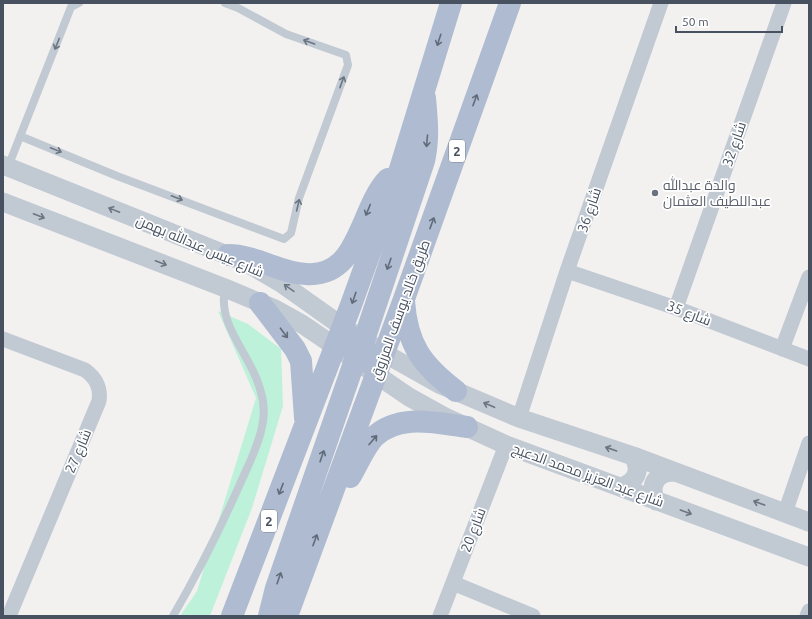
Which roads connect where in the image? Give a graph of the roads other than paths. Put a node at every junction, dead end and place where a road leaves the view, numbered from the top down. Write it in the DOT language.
graph roads {
  1 [pos="79,3"];
  2 [pos="225,3"];
  3 [pos="451,3"];
  4 [pos="510,3"];
  5 [pos="660,3"];
  6 [pos="784,3"];
  7 [pos="424,88"];
  8 [pos="20,136"];
  9 [pos="5,167"];
  10 [pos="400,169"];
  11 [pos="3,202"];
  12 [pos="228,255"];
  13 [pos="567,271"];
  14 [pos="809,277"];
  15 [pos="225,288"];
  16 [pos="404,299"];
  17 [pos="260,303"];
  18 [pos="676,308"];
  19 [pos="343,327"];
  20 [pos="3,339"];
  21 [pos="364,340"];
  22 [pos="336,347"];
  23 [pos="782,349"];
  24 [pos="384,353"];
  25 [pos="809,359"];
  26 [pos="355,360"];
  27 [pos="376,375"];
  28 [pos="456,391"];
  29 [pos="519,418"];
  30 [pos="306,426"];
  31 [pos="467,427"];
  32 [pos="809,443"];
  33 [pos="506,445"];
  34 [pos="633,456"];
  35 [pos="674,472"];
  36 [pos="620,487"];
  37 [pos="333,493"];
  38 [pos="656,501"];
  39 [pos="785,513"];
  40 [pos="809,522"];
  41 [pos="809,557"];
  42 [pos="452,583"];
  43 [pos="809,611"];
  44 [pos="9,616"];
  45 [pos="173,616"];
  46 [pos="232,616"];
  47 [pos="269,616"];
  48 [pos="287,616"];
  49 [pos="440,616"];
  50 [pos="533,616"];
  51 [pos="807,616"];
  1 -- 8 [label="lane, one-way"];
  8 -- 2 [label="lane, one-way"];
  3 -- 7 [label="main road, 2, one-way"];
  16 -- 4 [label="main road, طريق خالد يوسف المرزوق / 2, one-way"];
  5 -- 13 [label="street, شارع 36"];
  6 -- 18 [label="street, شارع 32"];
  7 -- 10 [label="main road, 2"];
  7 -- 21 [label="main road, one-way"];
  8 -- 9 [label="lane"];
  12 -- 9 [label="street, شارع عيس عبدالله بهمن, one-way"];
  10 -- 12 [label="main road, one-way"];
  10 -- 19 [label="main road, 2, one-way"];
  11 -- 15 [label="street, شارع عيس عبدالله بهمن, one-way"];
  19 -- 12 [label="street, شارع عيس عبدالله بهمن, one-way"];
  13 -- 18 [label="street, شارع 35"];
  13 -- 29 [label="street, شارع 36"];
  14 -- 23 [label="street"];
  15 -- 17 [label="street, شارع عيس عبدالله بهمن"];
  15 -- 45 [label="lane"];
  16 -- 24 [label="main road, طريق خالد يوسف المرزوق / 2"];
  16 -- 28 [label="main road"];
  17 -- 22 [label="street, شارع عيس عبدالله بهمن"];
  17 -- 30 [label="main road, one-way"];
  18 -- 23 [label="street, شارع 35"];
  19 -- 21 [label="street, شارع عيس عبدالله بهمن"];
  19 -- 22 [label="main road, 2"];
  19 -- 26 [label="main road"];
  20 -- 44 [label="street, شارع 27"];
  21 -- 24 [label="street, شارع عيس عبدالله بهمن"];
  21 -- 27 [label="main road"];
  22 -- 26 [label="street, شارع عيس عبدالله بهمن"];
  22 -- 30 [label="main road, 2"];
  23 -- 25 [label="street, شارع 35"];
  24 -- 27 [label="main road, طريق خالد يوسف المرزوق / 2"];
  24 -- 28 [label="street"];
  26 -- 27 [label="street, شارع عيس عبدالله بهمن"];
  47 -- 26 [label="main road, one-way"];
  27 -- 31 [label="street, شارع عبد العزيز محمد الدعيج"];
  27 -- 37 [label="main road, طريق خالد يوسف المرزوق / 2"];
  29 -- 28 [label="street, one-way"];
  34 -- 29 [label="street, one-way"];
  30 -- 46 [label="main road, 2, one-way"];
  31 -- 33 [label="street, شارع عبد العزيز محمد الدعيج"];
  37 -- 31 [label="main road, one-way"];
  32 -- 39 [label="street"];
  33 -- 36 [label="street, شارع عبد العزيز محمد الدعيج"];
  33 -- 42 [label="street, شارع 20"];
  34 -- 35 [label="street"];
  34 -- 36 [label="street"];
  35 -- 38 [label="street"];
  39 -- 35 [label="street, one-way"];
  36 -- 38 [label="street, شارع عبد العزيز محمد الدعيج"];
  48 -- 37 [label="main road, طريق خالد يوسف المرزوق / 2, one-way"];
  38 -- 41 [label="street, شارع عبد العزيز محمد الدعيج, one-way"];
  39 -- 40 [label="street"];
  42 -- 49 [label="street, شارع 20"];
  42 -- 50 [label="street"];
  43 -- 51 [label="street"];
}
